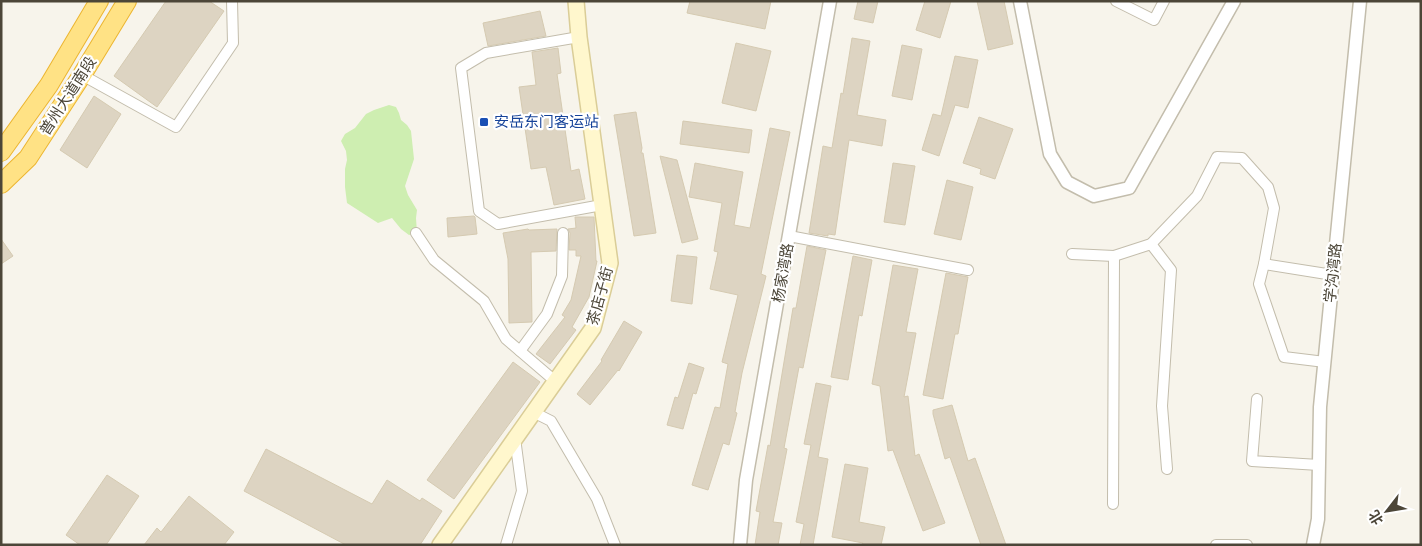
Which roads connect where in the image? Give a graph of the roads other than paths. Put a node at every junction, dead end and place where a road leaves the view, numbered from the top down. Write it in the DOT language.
graph roads {
  1 [pos="100,1"];
  2 [pos="127,1"];
  3 [pos="232,1"];
  4 [pos="576,1"];
  5 [pos="830,1"];
  6 [pos="1020,1"];
  7 [pos="1116,1"];
  8 [pos="1164,1"];
  9 [pos="1234,1"];
  10 [pos="1360,1"];
  11 [pos="579,37"];
  12 [pos="82,75"];
  13 [pos="1,152"];
  14 [pos="1,184"];
  15 [pos="602,205"];
  16 [pos="563,232"];
  17 [pos="416,233"];
  18 [pos="789,236"];
  19 [pos="1152,244"];
  20 [pos="1072,254"];
  21 [pos="1114,256"];
  22 [pos="1264,264"];
  23 [pos="968,270"];
  24 [pos="1333,275"];
  25 [pos="520,351"];
  26 [pos="1325,362"];
  27 [pos="555,381"];
  28 [pos="1257,399"];
  29 [pos="533,412"];
  30 [pos="515,438"];
  31 [pos="1319,466"];
  32 [pos="1167,469"];
  33 [pos="1113,504"];
  34 [pos="440,545"];
  35 [pos="506,545"];
  36 [pos="615,545"];
  37 [pos="740,545"];
  38 [pos="1216,545"];
  39 [pos="1247,545"];
  40 [pos="1313,545"];
  1 -- 13 [label="highway, 普州大道南段"];
  2 -- 12 [label="highway, 普州大道南段"];
  3 -- 12 [label="street"];
  4 -- 11 [label="main road, 茶店子街"];
  5 -- 18 [label="street, 杨家湾路"];
  6 -- 9 [label="street"];
  7 -- 8 [label="street"];
  10 -- 24 [label="street, 学沟湾路"];
  11 -- 15 [label="main road, 茶店子街"];
  11 -- 15 [label="street"];
  12 -- 14 [label="highway, 普州大道南段"];
  15 -- 27 [label="main road, 茶店子街"];
  16 -- 25 [label="street"];
  17 -- 25 [label="street"];
  18 -- 23 [label="street"];
  18 -- 37 [label="street, 杨家湾路"];
  19 -- 21 [label="street"];
  19 -- 22 [label="street"];
  19 -- 32 [label="street"];
  20 -- 21 [label="street"];
  21 -- 33 [label="street"];
  22 -- 24 [label="street"];
  22 -- 26 [label="street"];
  24 -- 26 [label="street, 学沟湾路"];
  25 -- 27 [label="street"];
  26 -- 31 [label="street, 学沟湾路"];
  27 -- 29 [label="main road, 茶店子街"];
  28 -- 31 [label="street"];
  29 -- 30 [label="main road, 茶店子街"];
  29 -- 36 [label="street"];
  30 -- 34 [label="main road, 茶店子街"];
  30 -- 35 [label="street"];
  31 -- 40 [label="street, 学沟湾路"];
  38 -- 39 [label="street"];
}
